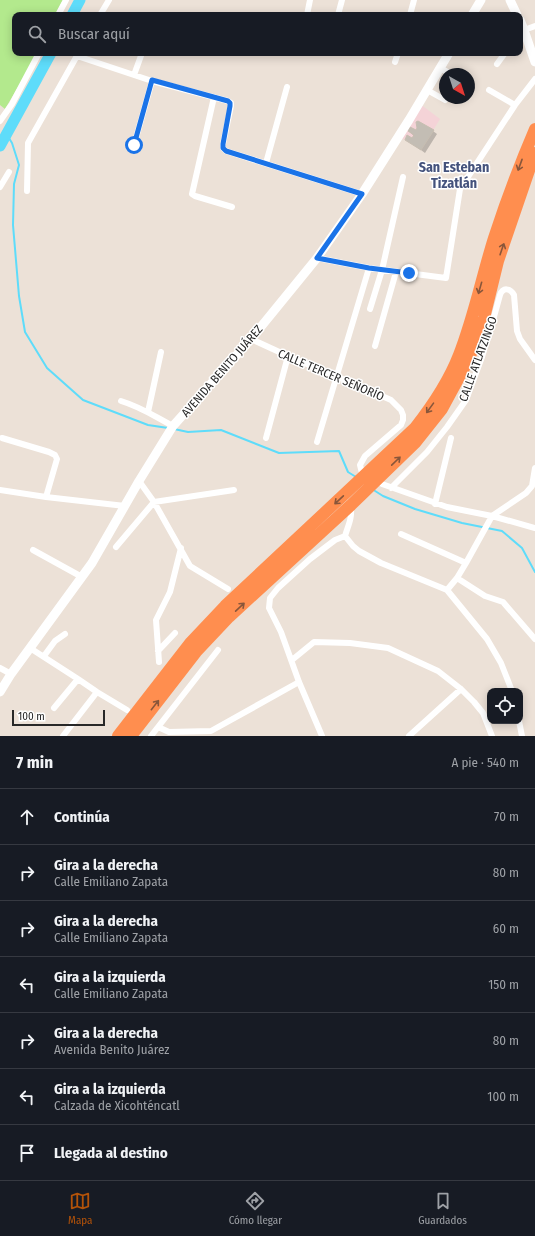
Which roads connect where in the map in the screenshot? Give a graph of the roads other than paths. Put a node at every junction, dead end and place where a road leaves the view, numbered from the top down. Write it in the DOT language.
graph roads {
  1 [pos="66,0"];
  2 [pos="109,0"];
  3 [pos="310,0"];
  4 [pos="342,0"];
  5 [pos="414,0"];
  6 [pos="481,0"];
  7 [pos="510,0"];
  8 [pos="60,12"];
  9 [pos="102,12"];
  10 [pos="308,12"];
  11 [pos="339,12"];
  12 [pos="411,12"];
  13 [pos="474,12"];
  14 [pos="516,12"];
  15 [pos="535,26"];
  16 [pos="523,31"];
  17 [pos="523,33"];
  18 [pos="37,56"];
  19 [pos="77,56"];
  20 [pos="81,56"];
  21 [pos="141,56"];
  22 [pos="397,56"];
  23 [pos="447,56"];
  24 [pos="503,56"];
  25 [pos="395,62"];
  26 [pos="535,62"];
  27 [pos="497,64"];
  28 [pos="440,68"];
  29 [pos="439,70"];
  30 [pos="134,75"];
  31 [pos="535,79"];
  32 [pos="152,80"];
  33 [pos="287,87"];
  34 [pos="427,90"];
  35 [pos="489,90"];
  36 [pos="214,97"];
  37 [pos="439,97"];
  38 [pos="515,105"];
  39 [pos="1,117"];
  40 [pos="535,129"];
  41 [pos="134,145"];
  42 [pos="535,154"];
  43 [pos="266,163"];
  44 [pos="9,172"];
  45 [pos="403,177"];
  46 [pos="0,187"];
  47 [pos="27,191"];
  48 [pos="362,194"];
  49 [pos="232,207"];
  50 [pos="317,258"];
  51 [pos="369,268"];
  52 [pos="382,270"];
  53 [pos="396,272"];
  54 [pos="370,310"];
  55 [pos="251,339"];
  56 [pos="375,346"];
  57 [pos="161,352"];
  58 [pos="288,356"];
  59 [pos="535,360"];
  60 [pos="337,377"];
  61 [pos="121,401"];
  62 [pos="148,412"];
  63 [pos="173,426"];
  64 [pos="2,438"];
  65 [pos="266,438"];
  66 [pos="451,438"];
  67 [pos="317,442"];
  68 [pos="535,468"];
  69 [pos="362,473"];
  70 [pos="139,481"];
  71 [pos="382,484"];
  72 [pos="391,488"];
  73 [pos="0,490"];
  74 [pos="234,490"];
  75 [pos="46,497"];
  76 [pos="154,502"];
  77 [pos="435,504"];
  78 [pos="351,505"];
  79 [pos="125,506"];
  80 [pos="492,516"];
  81 [pos="535,528"];
  82 [pos="400,534"];
  83 [pos="345,536"];
  84 [pos="116,547"];
  85 [pos="181,548"];
  86 [pos="33,550"];
  87 [pos="466,563"];
  88 [pos="82,577"];
  89 [pos="457,578"];
  90 [pos="228,589"];
  91 [pos="447,590"];
  92 [pos="175,633"];
  93 [pos="65,634"];
  94 [pos="535,640"];
  95 [pos="30,648"];
  96 [pos="218,650"];
  97 [pos="158,651"];
  98 [pos="44,656"];
  99 [pos="292,660"];
  100 [pos="159,662"];
  101 [pos="0,668"];
  102 [pos="11,674"];
  103 [pos="78,679"];
  104 [pos="299,682"];
  105 [pos="511,688"];
  106 [pos="461,689"];
  107 [pos="0,692"];
  108 [pos="97,692"];
  109 [pos="54,708"];
  110 [pos="127,710"];
  111 [pos="520,724"];
  112 [pos="158,727"];
  113 [pos="489,727"];
  114 [pos="212,734"];
  115 [pos="63,736"];
  116 [pos="118,736"];
  117 [pos="131,736"];
  118 [pos="151,736"];
  119 [pos="322,736"];
  120 [pos="409,736"];
  121 [pos="492,736"];
  122 [pos="496,736"];
  123 [pos="522,736"];
  1 -- 8 [label="street"];
  2 -- 9 [label="street"];
  3 -- 10 [label="street"];
  4 -- 11 [label="street"];
  5 -- 12 [label="street"];
  6 -- 13 [label="main road"];
  7 -- 14 [label="main road"];
  15 -- 16 [label="street"];
  17 -- 26 [label="main road"];
  18 -- 39 [label="street"];
  19 -- 47 [label="street"];
  20 -- 30 [label="street"];
  21 -- 30 [label="street"];
  22 -- 25 [label="street"];
  23 -- 28 [label="main road, AVENIDA BENITO JUÁREZ"];
  24 -- 27 [label="street"];
  29 -- 34 [label="main road, AVENIDA BENITO JUÁREZ"];
  30 -- 32 [label="street"];
  31 -- 38 [label="street"];
  32 -- 36 [label="street"];
  32 -- 41 [label="street"];
  33 -- 43 [label="street"];
  34 -- 37 [label="street"];
  34 -- 48 [label="main road, AVENIDA BENITO JUÁREZ"];
  35 -- 38 [label="street"];
  36 -- 43 [label="street"];
  36 -- 49 [label="street"];
  38 -- 53 [label="street"];
  40 -- 116 [label="highway, one-way"];
  78 -- 42 [label="highway, one-way"];
  43 -- 48 [label="street"];
  44 -- 46 [label="street"];
  45 -- 52 [label="street"];
  48 -- 50 [label="main road, AVENIDA BENITO JUÁREZ"];
  50 -- 51 [label="street"];
  50 -- 55 [label="main road, AVENIDA BENITO JUÁREZ"];
  51 -- 52 [label="street"];
  51 -- 60 [label="street"];
  52 -- 53 [label="street"];
  52 -- 54 [label="street"];
  53 -- 56 [label="street"];
  55 -- 58 [label="street, CALLE TERCER SEÑORÍO"];
  55 -- 63 [label="main road, AVENIDA BENITO JUÁREZ"];
  57 -- 62 [label="street"];
  58 -- 60 [label="street, CALLE TERCER SEÑORÍO"];
  58 -- 65 [label="street"];
  59 -- 72 [label="street, CALLE ATLATZINGO"];
  60 -- 67 [label="street"];
  60 -- 69 [label="street, CALLE TERCER SEÑORÍO"];
  61 -- 62 [label="street"];
  62 -- 63 [label="street"];
  63 -- 70 [label="main road, AVENIDA BENITO JUÁREZ"];
  64 -- 75 [label="street"];
  66 -- 77 [label="street"];
  68 -- 80 [label="street"];
  70 -- 76 [label="street"];
  70 -- 79 [label="main road, AVENIDA BENITO JUÁREZ"];
  71 -- 72 [label="street"];
  72 -- 77 [label="street"];
  73 -- 75 [label="street"];
  74 -- 76 [label="street"];
  75 -- 79 [label="street"];
  76 -- 84 [label="street"];
  76 -- 85 [label="street"];
  77 -- 80 [label="street"];
  78 -- 83 [label="street"];
  117 -- 78 [label="highway, one-way"];
  79 -- 88 [label="main road, AVENIDA BENITO JUÁREZ"];
  80 -- 81 [label="street"];
  80 -- 87 [label="street"];
  82 -- 87 [label="street"];
  83 -- 91 [label="street"];
  83 -- 99 [label="street"];
  85 -- 90 [label="street"];
  85 -- 97 [label="street"];
  86 -- 88 [label="street"];
  87 -- 89 [label="street"];
  88 -- 95 [label="main road, AVENIDA BENITO JUÁREZ"];
  89 -- 91 [label="street"];
  89 -- 94 [label="street"];
  91 -- 105 [label="street"];
  92 -- 97 [label="street"];
  93 -- 98 [label="street"];
  95 -- 98 [label="street"];
  95 -- 102 [label="main road, AVENIDA BENITO JUÁREZ"];
  96 -- 112 [label="street"];
  97 -- 100 [label="street"];
  98 -- 103 [label="street"];
  99 -- 104 [label="street"];
  99 -- 106 [label="street"];
  101 -- 102 [label="street"];
  102 -- 107 [label="main road, AVENIDA BENITO JUÁREZ"];
  103 -- 108 [label="street"];
  103 -- 109 [label="street"];
  104 -- 114 [label="street"];
  104 -- 119 [label="street"];
  106 -- 113 [label="street"];
  106 -- 120 [label="street"];
  108 -- 110 [label="street"];
  108 -- 115 [label="street"];
  111 -- 123 [label="street"];
  112 -- 114 [label="street"];
  112 -- 118 [label="street"];
  113 -- 121 [label="street"];
  113 -- 122 [label="street"];
}
